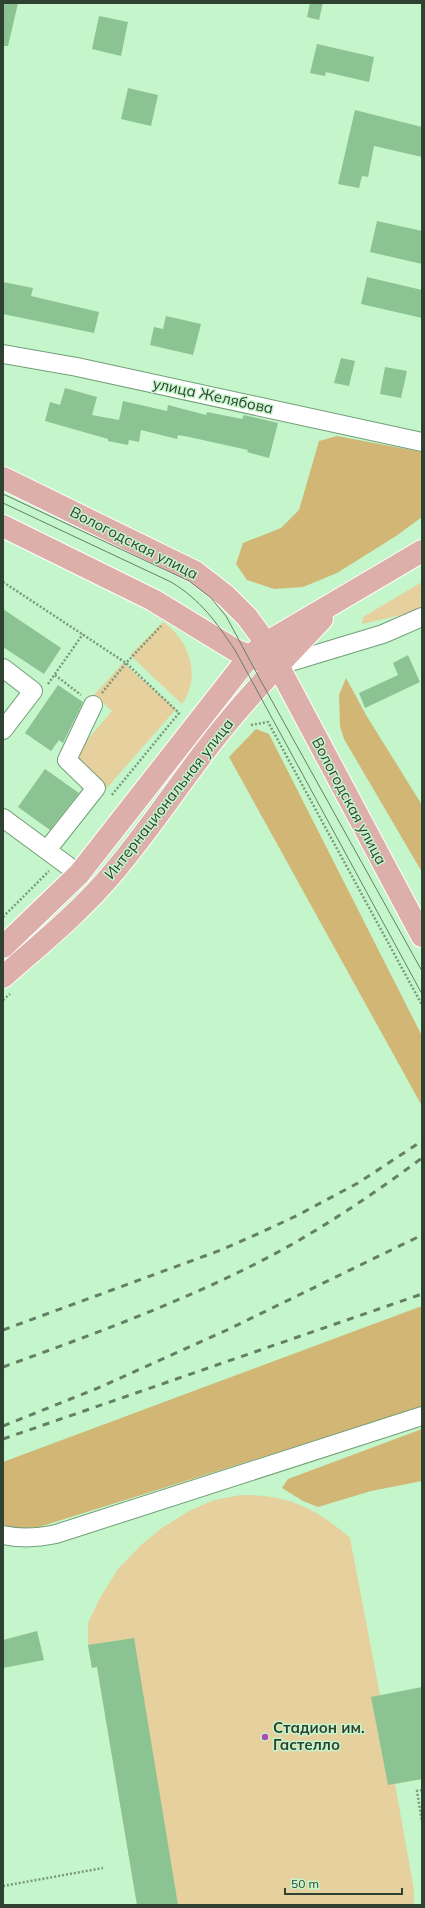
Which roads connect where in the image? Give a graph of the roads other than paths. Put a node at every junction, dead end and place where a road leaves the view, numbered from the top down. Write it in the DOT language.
graph roads {
  1 [pos="3,354"];
  2 [pos="422,442"];
  3 [pos="3,478"];
  4 [pos="3,526"];
  5 [pos="422,551"];
  6 [pos="339,600"];
  7 [pos="422,617"];
  8 [pos="266,643"];
  9 [pos="249,657"];
  10 [pos="277,666"];
  11 [pos="3,668"];
  12 [pos="93,705"];
  13 [pos="3,730"];
  14 [pos="3,818"];
  15 [pos="47,850"];
  16 [pos="79,874"];
  17 [pos="422,936"];
  18 [pos="3,947"];
  19 [pos="3,977"];
  20 [pos="422,1416"];
  21 [pos="3,1535"];
  1 -- 2 [label="street, улица Желябова"];
  3 -- 8 [label="main road, Вологодская улица"];
  4 -- 9 [label="main road"];
  5 -- 6 [label="main road, Интернациональная улица"];
  6 -- 8 [label="main road, Интернациональная улица"];
  6 -- 10 [label="main road, Интернациональная улица"];
  7 -- 10 [label="street"];
  8 -- 9 [label="main road, Интернациональная улица"];
  8 -- 10 [label="main road, Вологодская улица"];
  9 -- 10 [label="main road"];
  9 -- 16 [label="main road, Интернациональная улица"];
  10 -- 17 [label="main road, Вологодская улица"];
  10 -- 19 [label="main road, Интернациональная улица"];
  11 -- 13 [label="street"];
  12 -- 15 [label="street"];
  14 -- 15 [label="street"];
  15 -- 16 [label="street"];
  16 -- 18 [label="main road, Интернациональная улица"];
  20 -- 21 [label="street"];
}
